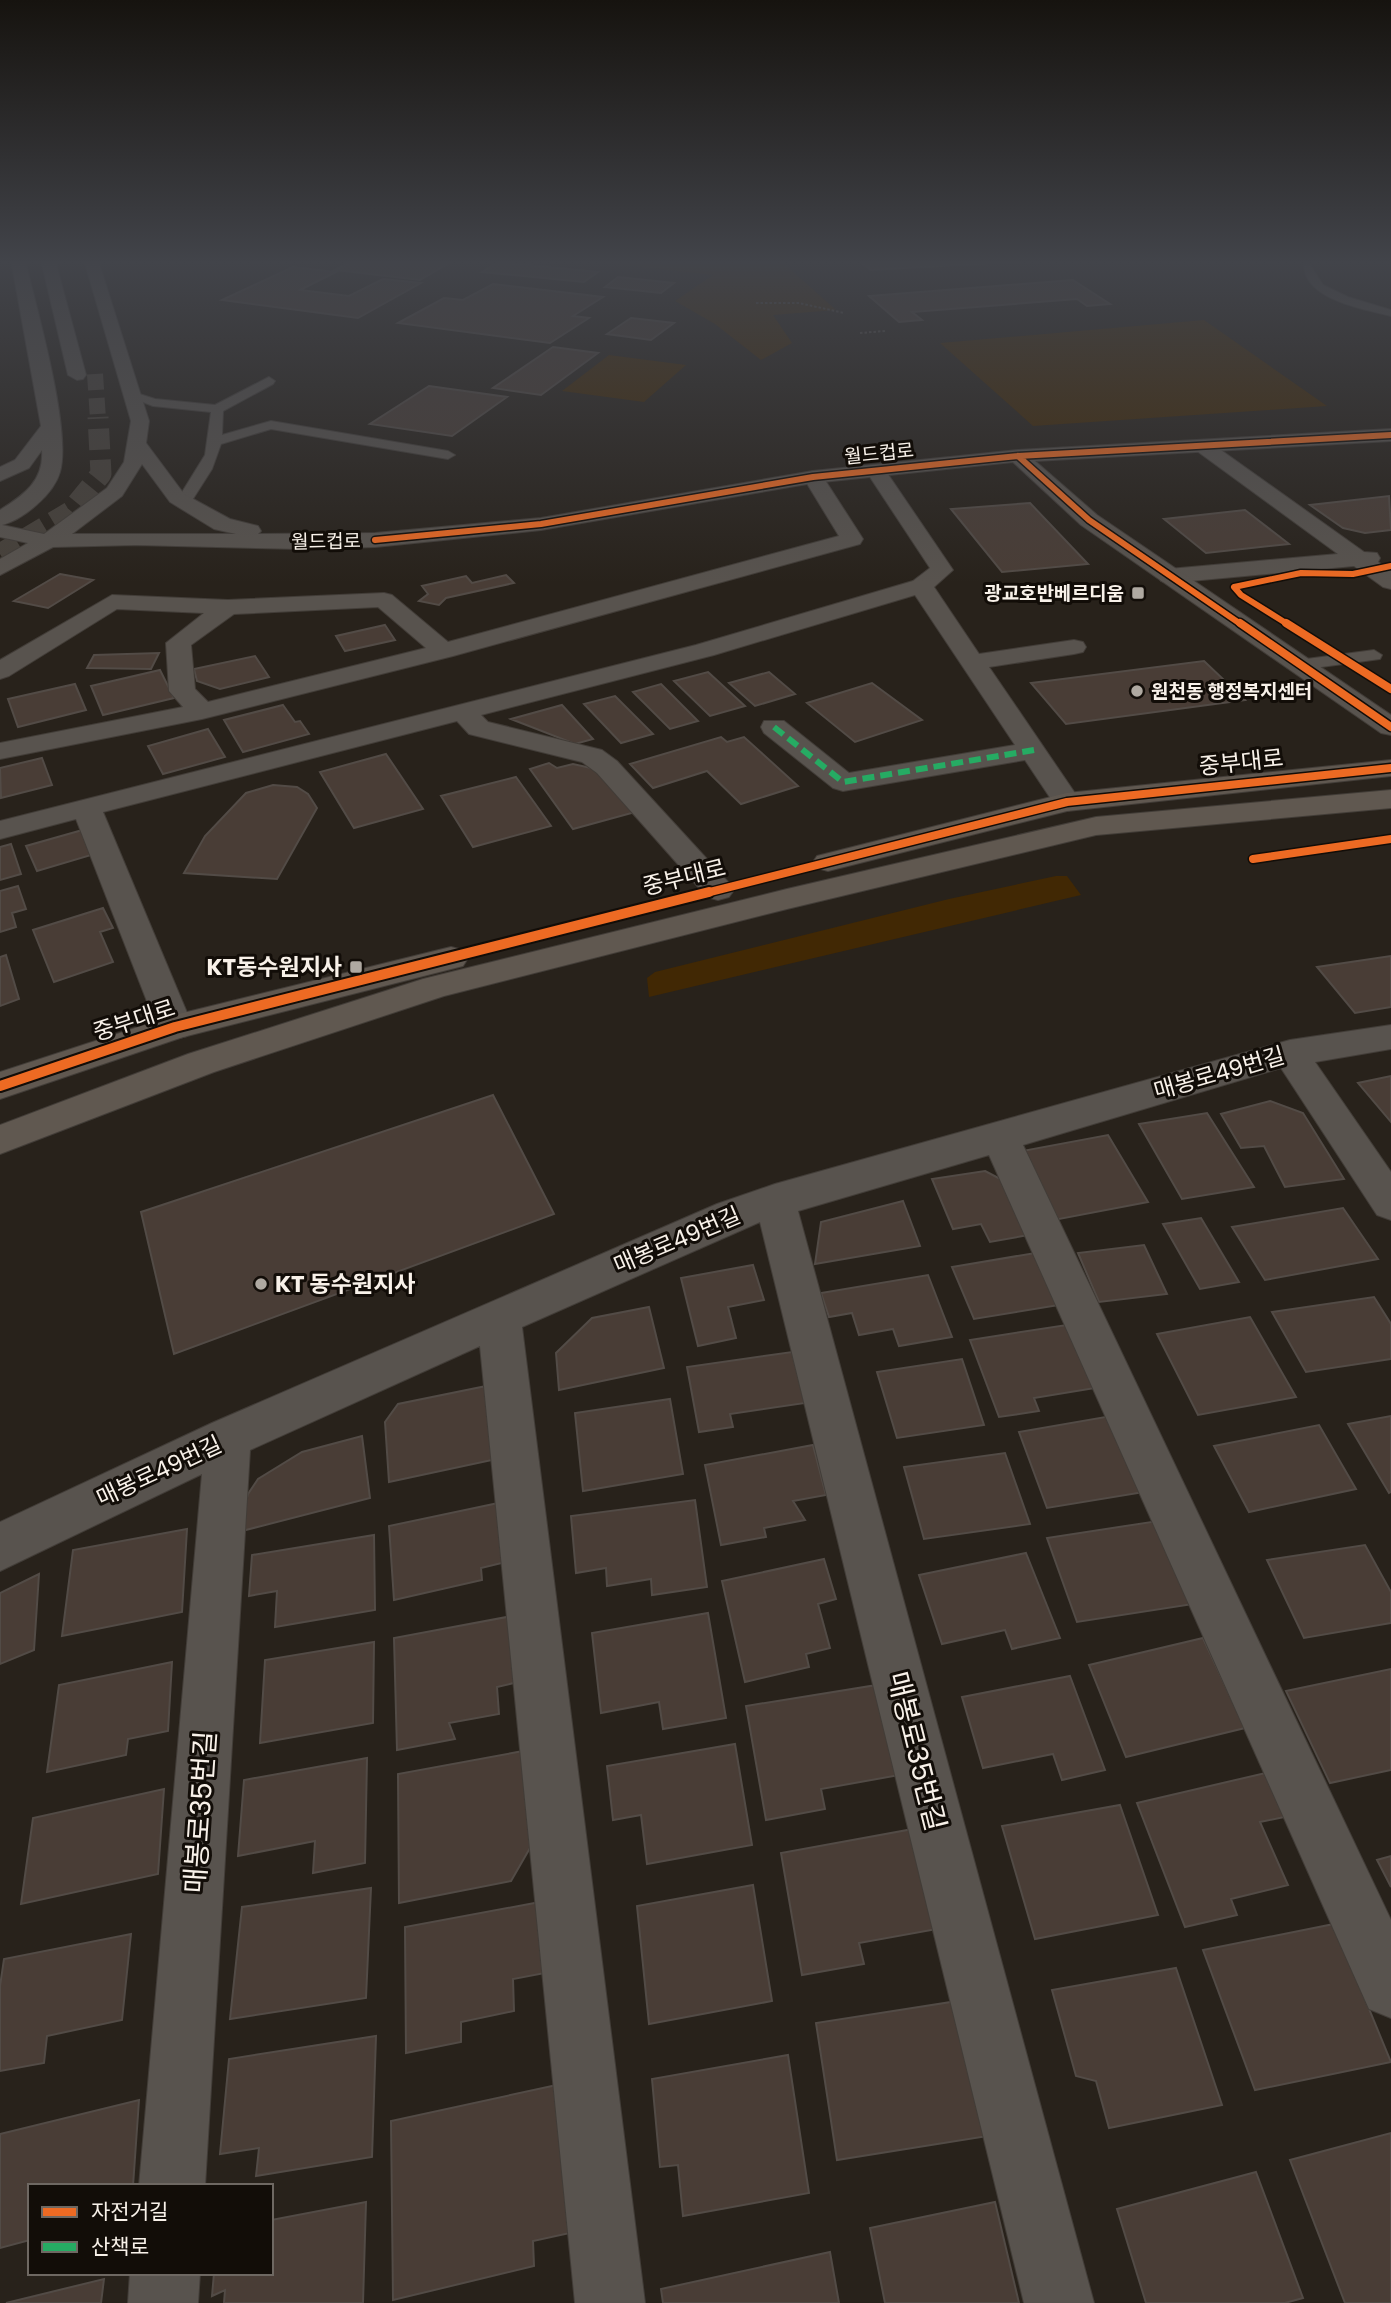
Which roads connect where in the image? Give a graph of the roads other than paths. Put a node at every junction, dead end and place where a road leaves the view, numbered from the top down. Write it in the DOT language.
graph roads {
  1 [pos="39,367"];
  2 [pos="75,367"];
  3 [pos="123,367"];
  4 [pos="77,375"];
  5 [pos="269,381"];
  6 [pos="131,393"];
  7 [pos="216,409"];
  8 [pos="51,425"];
  9 [pos="1391,435"];
  10 [pos="216,441"];
  11 [pos="137,443"];
  12 [pos="1204,447"];
  13 [pos="448,455"];
  14 [pos="1018,456"];
  15 [pos="876,471"];
  16 [pos="0,475"];
  17 [pos="813,477"];
  18 [pos="184,502"];
  19 [pos="5,511"];
  20 [pos="76,521"];
  21 [pos="0,531"];
  22 [pos="136,538"];
  23 [pos="48,541"];
  24 [pos="300,542"];
  25 [pos="1391,555"];
  26 [pos="1358,559"];
  27 [pos="0,568"];
  28 [pos="1169,576"];
  29 [pos="1391,582"];
  30 [pos="921,586"];
  31 [pos="228,607"];
  32 [pos="1074,647"];
  33 [pos="444,651"];
  34 [pos="1374,655"];
  35 [pos="973,662"];
  36 [pos="1299,665"];
  37 [pos="0,671"];
  38 [pos="202,711"];
  39 [pos="462,712"];
  40 [pos="774,727"];
  41 [pos="1391,727"];
  42 [pos="1034,750"];
  43 [pos="0,751"];
  44 [pos="1391,768"];
  45 [pos="1391,799"];
  46 [pos="1067,802"];
  47 [pos="87,809"];
  48 [pos="0,830"];
  49 [pos="718,890"];
  50 [pos="175,1027"];
  51 [pos="1391,1038"];
  52 [pos="1290,1053"];
  53 [pos="0,1086"];
  54 [pos="999,1135"];
  55 [pos="0,1140"];
  56 [pos="775,1200"];
  57 [pos="1391,1204"];
  58 [pos="499,1319"];
  59 [pos="228,1438"];
  60 [pos="0,1546"];
  61 [pos="1391,1987"];
  62 [pos="172,2184"];
  63 [pos="165,2275"];
  64 [pos="163,2303"];
  65 [pos="611,2303"];
  66 [pos="1059,2303"];
  1 -- 8 [label="street"];
  2 -- 4 [label="street"];
  3 -- 6 [label="street"];
  5 -- 7 [label="lane"];
  6 -- 7 [label="lane"];
  6 -- 11 [label="street"];
  7 -- 10 [label="lane"];
  8 -- 16 [label="street"];
  8 -- 19 [label="street"];
  9 -- 12 [label="street, 월드컵로"];
  10 -- 13 [label="lane"];
  10 -- 18 [label="lane"];
  11 -- 18 [label="street"];
  11 -- 20 [label="street"];
  12 -- 14 [label="street, 월드컵로"];
  12 -- 26 [label="street"];
  14 -- 15 [label="street, 월드컵로"];
  14 -- 28 [label="street"];
  15 -- 17 [label="street, 월드컵로"];
  15 -- 30 [label="street"];
  17 -- 24 [label="street, 월드컵로"];
  17 -- 33 [label="street"];
  18 -- 24 [label="street"];
  19 -- 20 [label="street, 월드컵로"];
  20 -- 22 [label="street, 월드컵로"];
  20 -- 23 [label="street"];
  21 -- 23 [label="street, 월드컵로"];
  22 -- 23 [label="street, 월드컵로"];
  22 -- 24 [label="street, 월드컵로"];
  23 -- 27 [label="street"];
  25 -- 26 [label="street"];
  26 -- 28 [label="street"];
  26 -- 29 [label="street"];
  28 -- 36 [label="street"];
  30 -- 35 [label="street"];
  30 -- 39 [label="street"];
  31 -- 33 [label="street"];
  31 -- 37 [label="street"];
  31 -- 38 [label="street"];
  32 -- 35 [label="street"];
  33 -- 38 [label="street"];
  34 -- 36 [label="lane"];
  35 -- 42 [label="street"];
  36 -- 41 [label="street"];
  38 -- 43 [label="street"];
  39 -- 47 [label="street"];
  39 -- 49 [label="street"];
  40 -- 42 [label="street"];
  42 -- 46 [label="street"];
  44 -- 46 [label="main road, 중부대로"];
  45 -- 55 [label="main road, 중부대로"];
  46 -- 49 [label="main road, 중부대로"];
  47 -- 48 [label="street"];
  47 -- 50 [label="street"];
  49 -- 50 [label="main road, 중부대로"];
  50 -- 53 [label="main road, 중부대로"];
  51 -- 52 [label="street, 매봉로49번길"];
  52 -- 54 [label="street, 매봉로49번길"];
  52 -- 57 [label="street"];
  54 -- 56 [label="street, 매봉로49번길"];
  54 -- 61 [label="street"];
  56 -- 58 [label="street, 매봉로49번길"];
  56 -- 66 [label="street, 매봉로35번길"];
  58 -- 59 [label="street, 매봉로49번길"];
  58 -- 65 [label="street"];
  59 -- 60 [label="street, 매봉로49번길"];
  59 -- 62 [label="street, 매봉로35번길"];
  63 -- 64 [label="street"];
}
